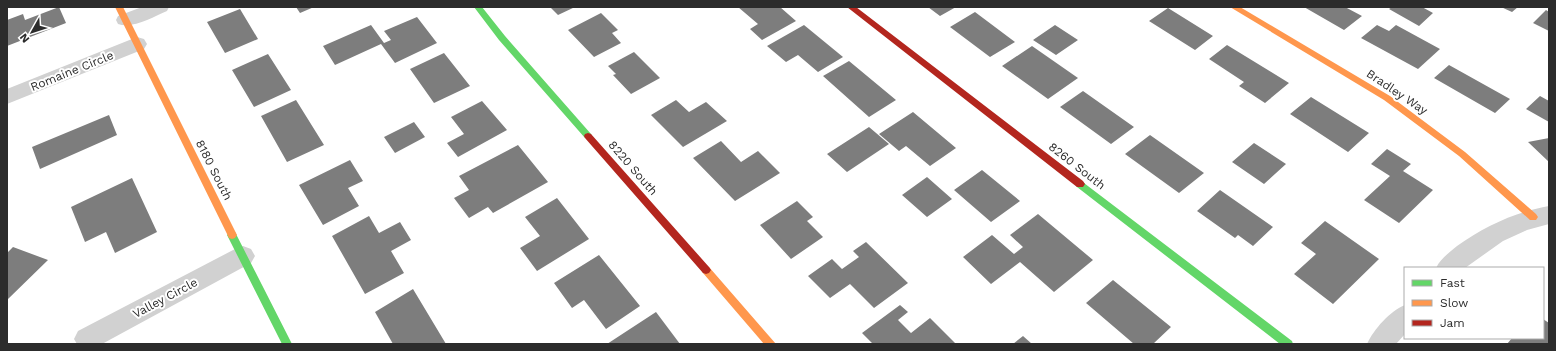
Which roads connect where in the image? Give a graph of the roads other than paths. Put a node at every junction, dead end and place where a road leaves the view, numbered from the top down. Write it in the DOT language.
graph roads {
  1 [pos="160,7"];
  2 [pos="478,7"];
  3 [pos="851,7"];
  4 [pos="1234,7"];
  5 [pos="122,14"];
  6 [pos="137,44"];
  7 [pos="7,97"];
  8 [pos="1541,216"];
  9 [pos="243,256"];
  10 [pos="1449,267"];
  11 [pos="1404,317"];
  12 [pos="87,339"];
  13 [pos="287,344"];
  14 [pos="771,344"];
  15 [pos="1288,344"];
  16 [pos="1380,344"];
  1 -- 5 [label="street"];
  2 -- 14 [label="street, 8220 South"];
  3 -- 15 [label="street, 8260 South"];
  4 -- 8 [label="street, Bradley Way"];
  5 -- 6 [label="street, 8180 South"];
  6 -- 7 [label="street, Romaine Circle"];
  6 -- 9 [label="street, 8180 South"];
  8 -- 10 [label="street"];
  9 -- 12 [label="street, Valley Circle"];
  9 -- 13 [label="street, 8180 South"];
  11 -- 16 [label="street"];
}
